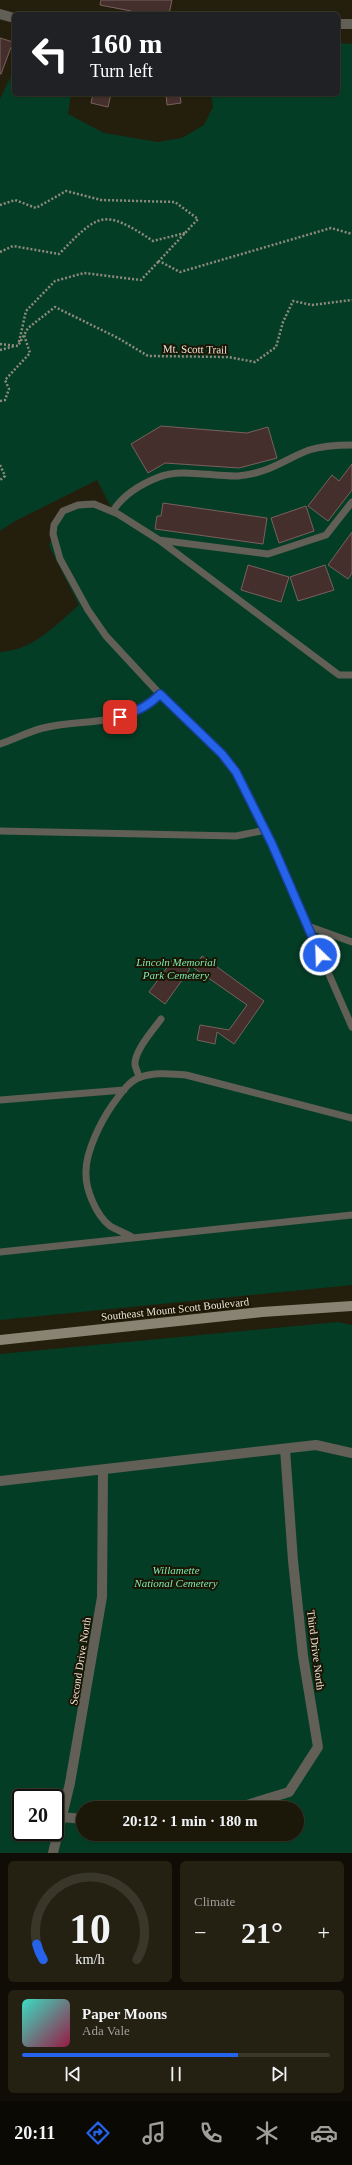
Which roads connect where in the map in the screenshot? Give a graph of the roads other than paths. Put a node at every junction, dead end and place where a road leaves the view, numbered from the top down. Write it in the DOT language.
graph roads {
  1 [pos="0,14"];
  2 [pos="12,17"];
  3 [pos="340,24"];
  4 [pos="352,24"];
  5 [pos="352,445"];
  6 [pos="352,502"];
  7 [pos="113,511"];
  8 [pos="159,540"];
  9 [pos="352,675"];
  10 [pos="160,694"];
  11 [pos="0,744"];
  12 [pos="266,830"];
  13 [pos="0,831"];
  14 [pos="308,926"];
  15 [pos="352,942"];
  16 [pos="162,1019"];
  17 [pos="352,1027"];
  18 [pos="140,1077"];
  19 [pos="124,1090"];
  20 [pos="0,1100"];
  21 [pos="352,1118"];
  22 [pos="352,1215"];
  23 [pos="132,1237"];
  24 [pos="0,1252"];
  25 [pos="352,1306"];
  26 [pos="0,1340"];
  27 [pos="285,1449"];
  28 [pos="352,1452"];
  29 [pos="103,1470"];
  30 [pos="0,1481"];
  31 [pos="259,1801"];
  32 [pos="64,1807"];
  33 [pos="64,1817"];
  34 [pos="76,1818"];
  35 [pos="56,1841"];
  36 [pos="53,1853"];
  1 -- 2 [label="street"];
  3 -- 4 [label="street"];
  5 -- 7 [label="lane"];
  6 -- 8 [label="lane"];
  7 -- 8 [label="lane"];
  7 -- 10 [label="lane"];
  8 -- 9 [label="lane"];
  10 -- 11 [label="lane"];
  10 -- 12 [label="lane"];
  12 -- 13 [label="lane"];
  12 -- 14 [label="lane"];
  14 -- 15 [label="lane"];
  14 -- 17 [label="lane"];
  16 -- 18 [label="lane"];
  18 -- 19 [label="lane"];
  18 -- 21 [label="lane"];
  19 -- 20 [label="lane"];
  19 -- 23 [label="lane"];
  22 -- 23 [label="lane"];
  23 -- 24 [label="lane"];
  25 -- 26 [label="main road, Southeast Mount Scott Boulevard"];
  27 -- 28 [label="street"];
  27 -- 29 [label="street"];
  27 -- 31 [label="street, Third Drive North"];
  29 -- 30 [label="street"];
  29 -- 32 [label="street, Second Drive North"];
  33 -- 34 [label="street"];
  35 -- 36 [label="street, Second Drive North"];
}
